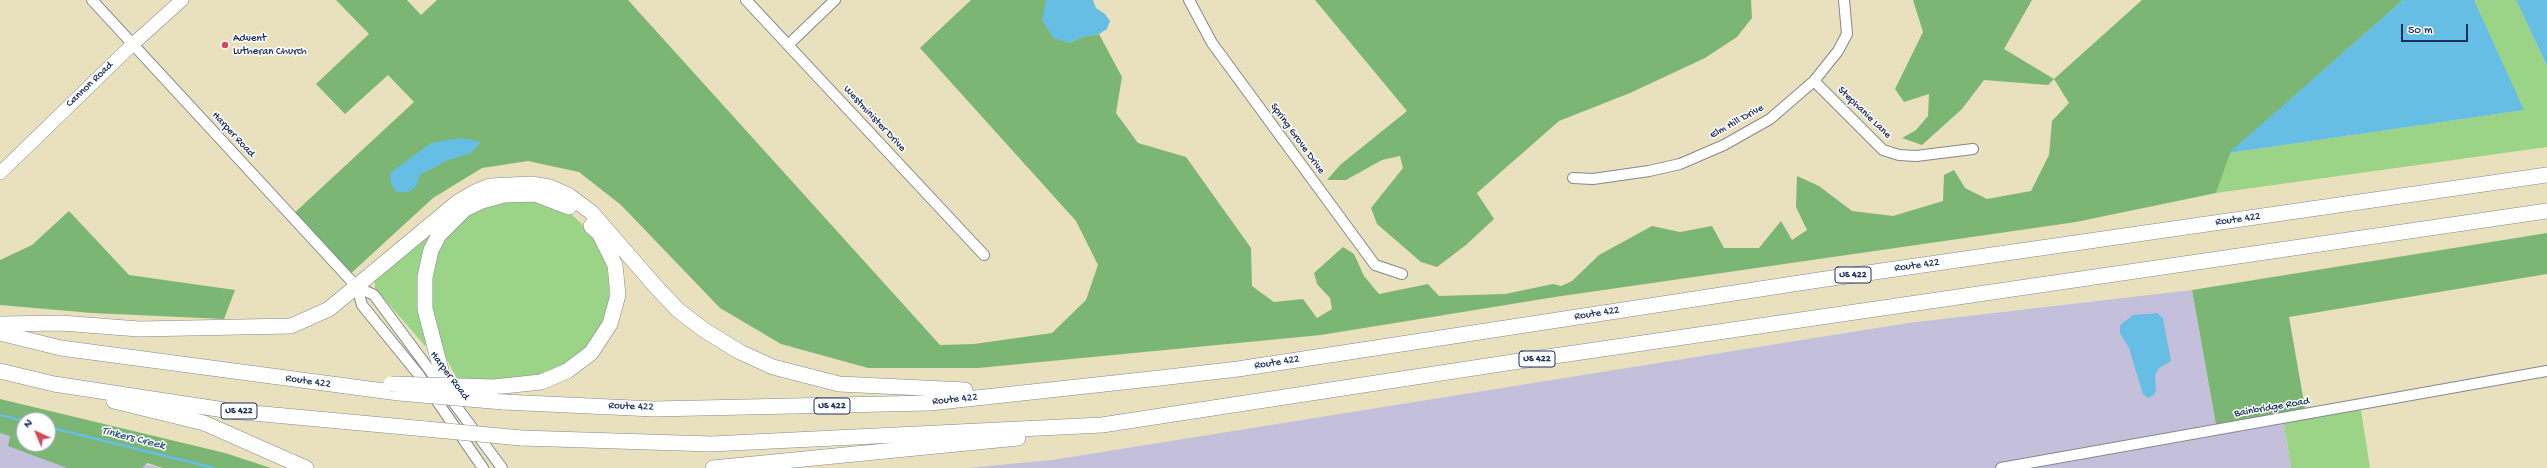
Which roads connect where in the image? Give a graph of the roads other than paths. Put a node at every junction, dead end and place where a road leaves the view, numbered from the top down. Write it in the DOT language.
graph roads {
  1 [pos="92,0"];
  2 [pos="182,0"];
  3 [pos="746,0"];
  4 [pos="835,0"];
  5 [pos="1189,0"];
  6 [pos="1844,0"];
  7 [pos="133,44"];
  8 [pos="788,45"];
  9 [pos="1814,81"];
  10 [pos="1973,149"];
  11 [pos="0,173"];
  12 [pos="2547,176"];
  13 [pos="1573,178"];
  14 [pos="2547,211"];
  15 [pos="984,255"];
  16 [pos="1402,274"];
  17 [pos="357,287"];
  18 [pos="0,324"];
  19 [pos="0,333"];
  20 [pos="0,371"];
  21 [pos="2547,371"];
  22 [pos="1160,378"];
  23 [pos="54,384"];
  24 [pos="395,388"];
  25 [pos="447,393"];
  26 [pos="1102,425"];
  27 [pos="458,432"];
  28 [pos="306,468"];
  29 [pos="483,468"];
  30 [pos="502,468"];
  31 [pos="713,468"];
  32 [pos="2001,468"];
  1 -- 7 [label="street, Harper Road"];
  2 -- 7 [label="main road, Cannon Road"];
  3 -- 8 [label="street, Westminister Drive"];
  4 -- 8 [label="street"];
  5 -- 16 [label="street, Spring Grove Drive"];
  6 -- 9 [label="street, Elm Hill Drive"];
  7 -- 11 [label="main road, Cannon Road"];
  7 -- 17 [label="street, Harper Road"];
  8 -- 15 [label="street, Westminister Drive"];
  9 -- 10 [label="street, Stephanie Lane"];
  9 -- 13 [label="street, Elm Hill Drive"];
  12 -- 22 [label="highway, Route 422 / US 422"];
  14 -- 26 [label="highway, US 422"];
  17 -- 18 [label="highway"];
  17 -- 22 [label="highway"];
  17 -- 25 [label="street, Harper Road"];
  17 -- 27 [label="street, Harper Road"];
  19 -- 24 [label="highway, Route 422"];
  20 -- 23 [label="highway, US 422"];
  21 -- 32 [label="street, Bainbridge Road"];
  22 -- 24 [label="highway, Route 422 / US 422, bridge"];
  23 -- 27 [label="highway, US 422, bridge"];
  23 -- 28 [label="highway"];
  24 -- 25 [label="highway, bridge"];
  25 -- 30 [label="street, Harper Road"];
  26 -- 27 [label="highway, US 422, bridge"];
  26 -- 31 [label="highway"];
  27 -- 29 [label="street, Harper Road"];
}
